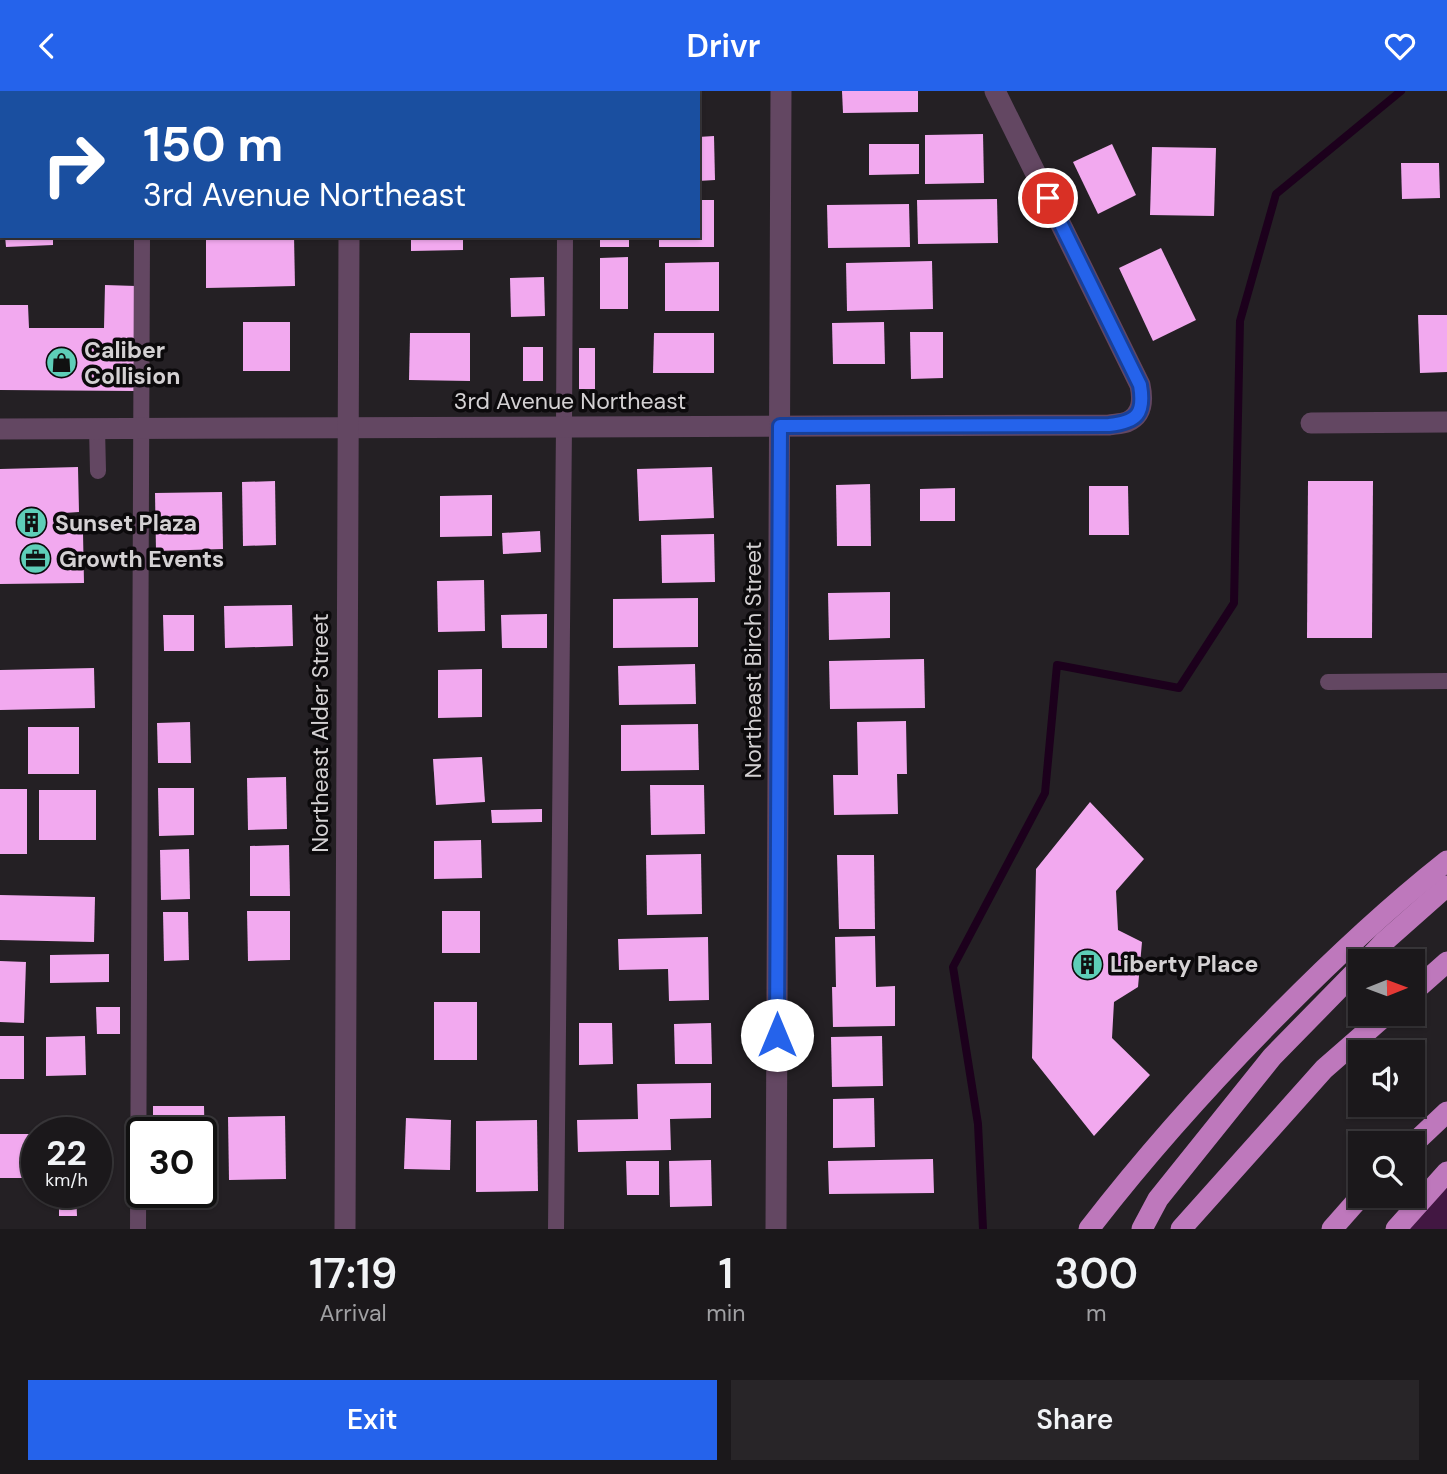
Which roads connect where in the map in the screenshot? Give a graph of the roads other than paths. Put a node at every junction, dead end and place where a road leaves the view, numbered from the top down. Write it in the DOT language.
graph roads {
  1 [pos="781,91"];
  2 [pos="995,91"];
  3 [pos="142,238"];
  4 [pos="349,238"];
  5 [pos="565,238"];
  6 [pos="1447,422"];
  7 [pos="1311,423"];
  8 [pos="780,426"];
  9 [pos="564,427"];
  10 [pos="97,428"];
  11 [pos="142,428"];
  12 [pos="348,428"];
  13 [pos="0,429"];
  14 [pos="97,471"];
  15 [pos="1447,681"];
  16 [pos="1328,682"];
  17 [pos="1447,861"];
  18 [pos="1447,885"];
  19 [pos="1377,949"];
  20 [pos="1447,962"];
  21 [pos="1348,979"];
  22 [pos="1425,981"];
  23 [pos="1373,1026"];
  24 [pos="1447,1112"];
  25 [pos="1425,1133"];
  26 [pos="1447,1172"];
  27 [pos="1351,1208"];
  28 [pos="138,1229"];
  29 [pos="345,1229"];
  30 [pos="556,1229"];
  31 [pos="776,1229"];
  32 [pos="1089,1229"];
  33 [pos="1142,1229"];
  34 [pos="1181,1229"];
  35 [pos="1332,1229"];
  36 [pos="1396,1229"];
  1 -- 8 [label="street, Northeast Birch Street"];
  2 -- 8 [label="street, 3rd Avenue Northeast"];
  3 -- 11 [label="lane"];
  4 -- 12 [label="street, Northeast Alder Street"];
  5 -- 9 [label="lane"];
  6 -- 7 [label="street"];
  8 -- 9 [label="street, 3rd Avenue Northeast"];
  8 -- 31 [label="street, Northeast Birch Street"];
  9 -- 12 [label="street, 3rd Avenue Northeast"];
  9 -- 30 [label="lane"];
  10 -- 11 [label="street, 3rd Avenue Northeast"];
  10 -- 13 [label="street, 3rd Avenue Northeast"];
  10 -- 14 [label="lane"];
  11 -- 12 [label="street, 3rd Avenue Northeast"];
  11 -- 28 [label="lane"];
  12 -- 29 [label="street, Northeast Alder Street"];
  15 -- 16 [label="lane"];
  17 -- 32 [label="highway"];
  18 -- 19 [label="highway"];
  20 -- 22 [label="highway"];
  21 -- 33 [label="highway"];
  23 -- 34 [label="highway"];
  24 -- 25 [label="highway"];
  26 -- 36 [label="highway"];
  27 -- 35 [label="highway"];
}
